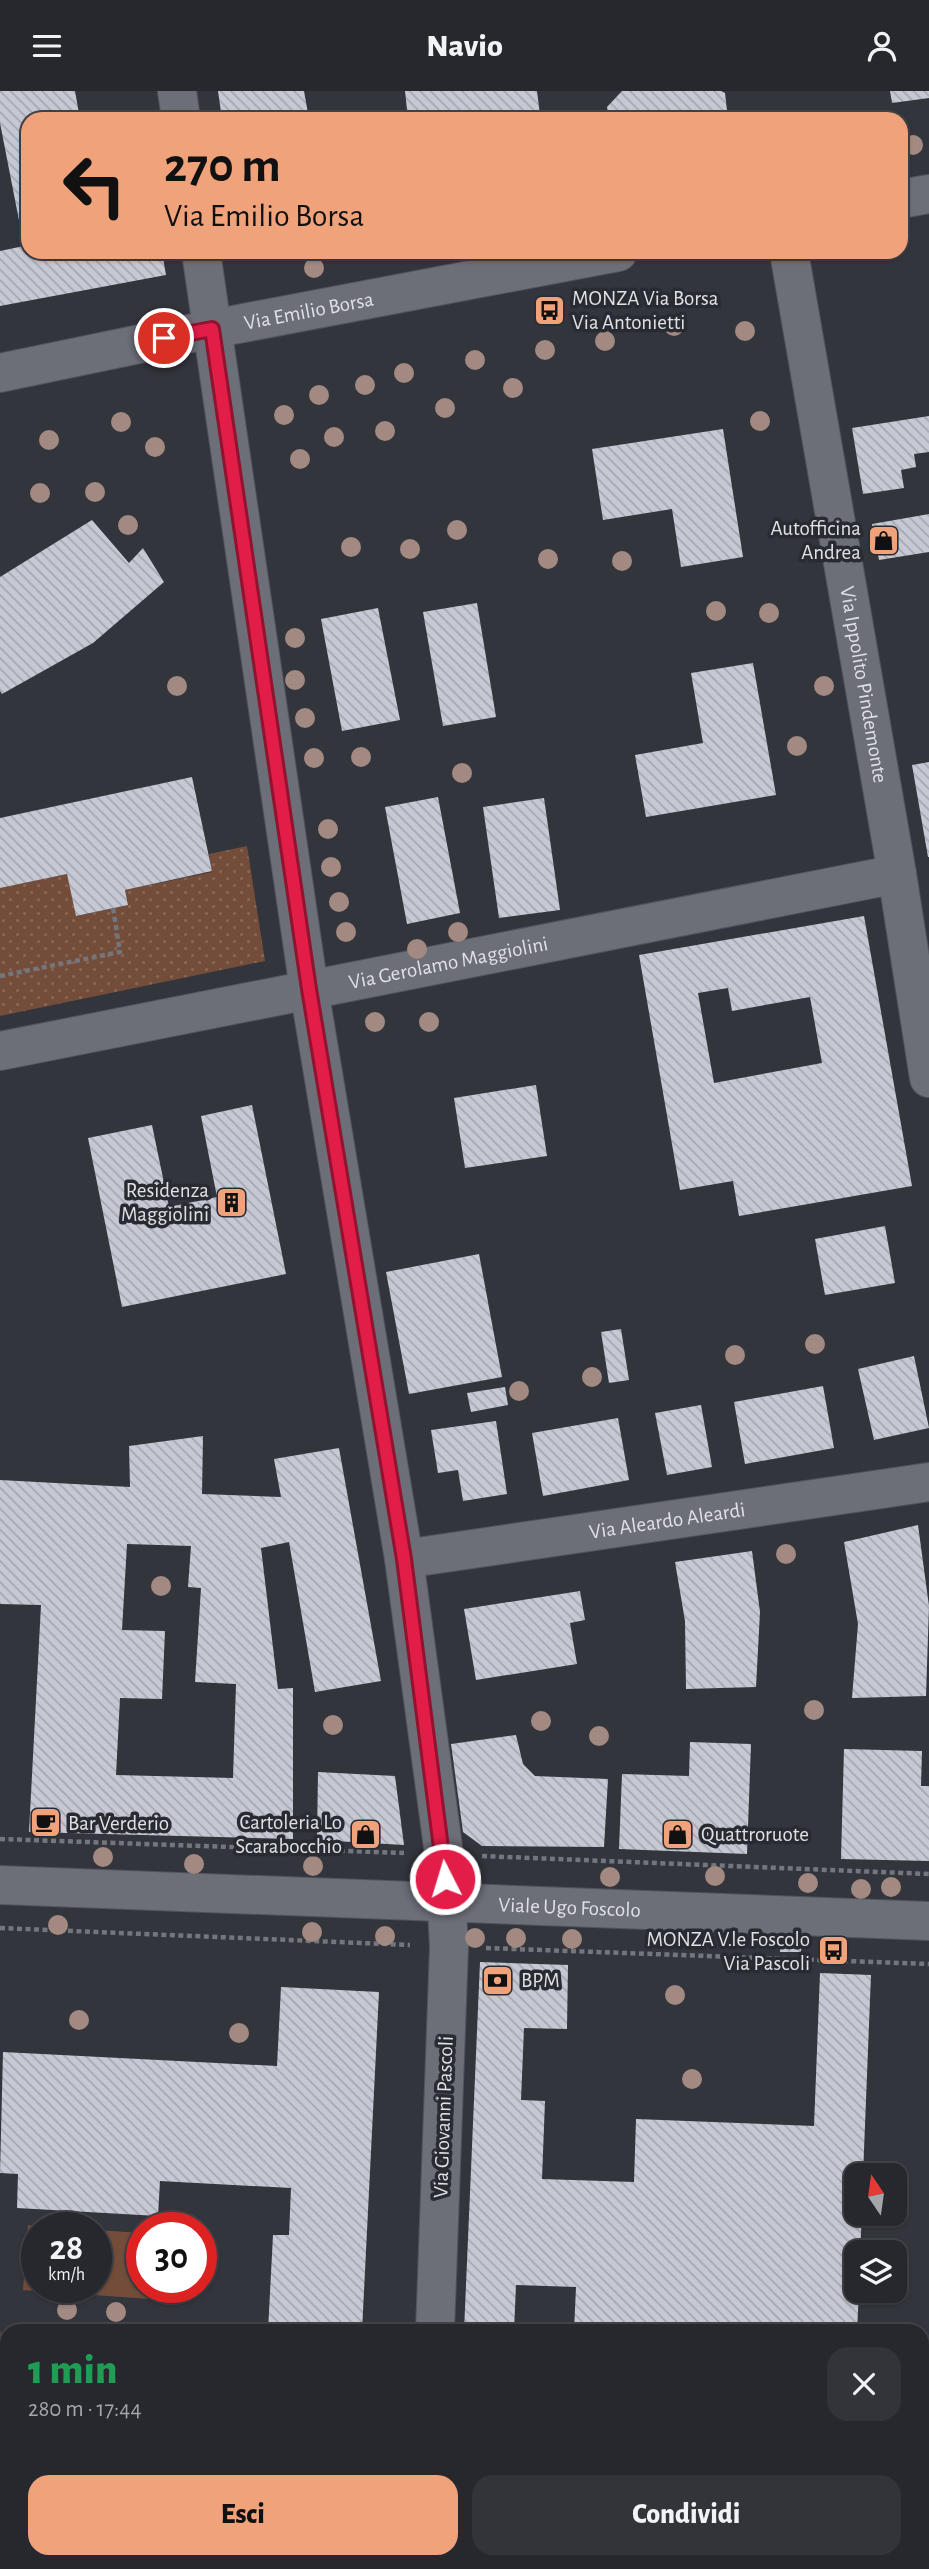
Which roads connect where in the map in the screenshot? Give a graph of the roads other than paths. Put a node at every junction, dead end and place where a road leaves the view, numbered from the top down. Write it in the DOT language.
graph roads {
  1 [pos="177,91"];
  2 [pos="180,112"];
  3 [pos="929,194"];
  4 [pos="908,198"];
  5 [pos="202,259"];
  6 [pos="581,259"];
  7 [pos="790,259"];
  8 [pos="212,329"];
  9 [pos="0,373"];
  10 [pos="897,874"];
  11 [pos="309,989"];
  12 [pos="0,1051"];
  13 [pos="929,1078"];
  14 [pos="929,1482"];
  15 [pos="404,1559"];
  16 [pos="0,1885"];
  17 [pos="447,1903"];
  18 [pos="929,1921"];
  19 [pos="435,2324"];
  1 -- 2 [label="street"];
  3 -- 4 [label="street"];
  5 -- 8 [label="street, Via Giovanni Pascoli"];
  6 -- 8 [label="street, Via Emilio Borsa"];
  7 -- 10 [label="street, Via Ippolito Pindemonte"];
  8 -- 9 [label="street, Via Emilio Borsa"];
  8 -- 11 [label="street, Via Giovanni Pascoli"];
  10 -- 11 [label="street, Via Gerolamo Maggiolini"];
  10 -- 13 [label="street, Via Ippolito Pindemonte"];
  11 -- 12 [label="street, Via Gerolamo Maggiolini"];
  11 -- 15 [label="street, Via Giovanni Pascoli"];
  14 -- 15 [label="street, Via Aleardo Aleardi"];
  15 -- 17 [label="street, Via Giovanni Pascoli"];
  16 -- 17 [label="street, Viale Ugo Foscolo"];
  17 -- 18 [label="street, Viale Ugo Foscolo"];
  17 -- 19 [label="street, Via Giovanni Pascoli"];
}
